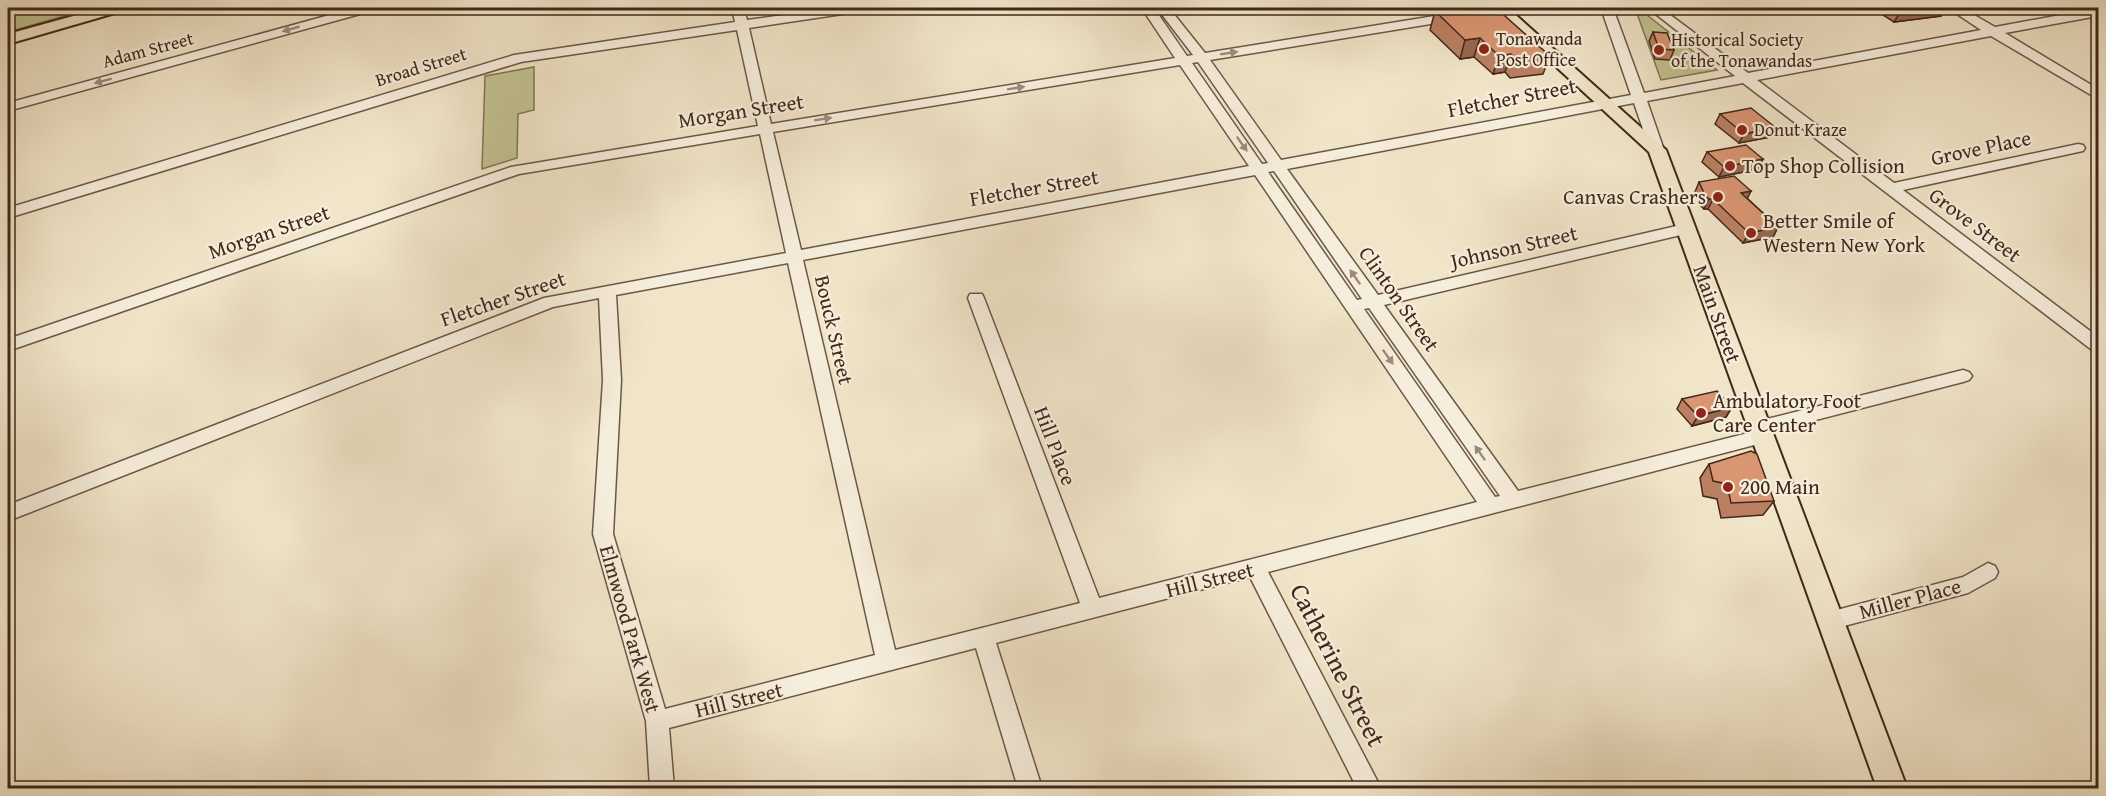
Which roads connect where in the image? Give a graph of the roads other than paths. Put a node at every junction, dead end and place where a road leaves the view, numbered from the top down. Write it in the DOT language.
graph roads {
  1 [pos="117,8"];
  2 [pos="367,8"];
  3 [pos="856,8"];
  4 [pos="1154,8"];
  5 [pos="1501,8"];
  6 [pos="1607,8"];
  7 [pos="1654,8"];
  8 [pos="1954,8"];
  9 [pos="2098,12"];
  10 [pos="740,16"];
  11 [pos="1994,32"];
  12 [pos="8,39"];
  13 [pos="1201,57"];
  14 [pos="1184,60"];
  15 [pos="1748,77"];
  16 [pos="2098,94"];
  17 [pos="1640,97"];
  18 [pos="1605,104"];
  19 [pos="8,107"];
  20 [pos="1236,108"];
  21 [pos="1218,111"];
  22 [pos="765,129"];
  23 [pos="2078,148"];
  24 [pos="1657,150"];
  25 [pos="1277,165"];
  26 [pos="1258,169"];
  27 [pos="1892,188"];
  28 [pos="8,213"];
  29 [pos="1320,227"];
  30 [pos="1685,229"];
  31 [pos="1301,231"];
  32 [pos="794,255"];
  33 [pos="608,290"];
  34 [pos="976,298"];
  35 [pos="1373,302"];
  36 [pos="1353,306"];
  37 [pos="8,345"];
  38 [pos="2098,346"];
  39 [pos="1963,376"];
  40 [pos="1441,398"];
  41 [pos="1419,403"];
  42 [pos="1760,432"];
  43 [pos="1514,501"];
  44 [pos="1491,507"];
  45 [pos="8,513"];
  46 [pos="1256,568"];
  47 [pos="1988,573"];
  48 [pos="1093,610"];
  49 [pos="1829,621"];
  50 [pos="984,638"];
  51 [pos="887,662"];
  52 [pos="657,721"];
  53 [pos="662,789"];
  54 [pos="1030,789"];
  55 [pos="1369,789"];
  56 [pos="1892,789"];
  1 -- 12 [label="main road"];
  2 -- 19 [label="street, Adam Street, one-way"];
  3 -- 10 [label="street, Broad Street"];
  4 -- 13 [label="street, Clinton Street"];
  4 -- 14 [label="street, Clinton Street"];
  13 -- 5 [label="street, Morgan Street, one-way"];
  5 -- 18 [label="main road"];
  6 -- 17 [label="street, Main Street"];
  7 -- 15 [label="street, Grove Street"];
  8 -- 11 [label="street"];
  9 -- 11 [label="street, Fletcher Street"];
  10 -- 22 [label="street, Bouck Street"];
  10 -- 28 [label="street, Broad Street"];
  11 -- 15 [label="street, Fletcher Street"];
  11 -- 16 [label="street"];
  13 -- 14 [label="street, Morgan Street"];
  13 -- 20 [label="street, Clinton Street"];
  14 -- 21 [label="street, Clinton Street"];
  22 -- 14 [label="street, Morgan Street, one-way"];
  15 -- 17 [label="street, Fletcher Street"];
  15 -- 27 [label="street, Grove Street"];
  17 -- 18 [label="street, Fletcher Street"];
  17 -- 24 [label="street, Main Street"];
  18 -- 24 [label="main road"];
  18 -- 25 [label="street, Fletcher Street"];
  20 -- 21 [label="street"];
  20 -- 25 [label="street, Clinton Street"];
  21 -- 26 [label="street, Clinton Street, one-way"];
  22 -- 32 [label="street, Bouck Street"];
  22 -- 37 [label="street, Morgan Street"];
  23 -- 27 [label="street, Grove Place"];
  24 -- 30 [label="main road, Main Street"];
  25 -- 26 [label="street, Fletcher Street"];
  25 -- 29 [label="street, Clinton Street"];
  26 -- 31 [label="street, Clinton Street"];
  26 -- 32 [label="street, Fletcher Street"];
  27 -- 38 [label="street, Grove Street"];
  29 -- 31 [label="street"];
  35 -- 29 [label="street, Clinton Street, one-way"];
  30 -- 35 [label="street, Johnson Street"];
  30 -- 42 [label="main road, Main Street"];
  31 -- 36 [label="street, Clinton Street"];
  32 -- 33 [label="street, Fletcher Street"];
  32 -- 51 [label="street, Bouck Street"];
  33 -- 45 [label="street, Fletcher Street"];
  33 -- 52 [label="street, Elmwood Park West"];
  34 -- 48 [label="street, Hill Place"];
  35 -- 36 [label="street, Johnson Street"];
  35 -- 40 [label="street, Clinton Street"];
  36 -- 41 [label="street, Clinton Street, one-way"];
  39 -- 42 [label="street, Hill Street"];
  40 -- 41 [label="street"];
  43 -- 40 [label="street, Clinton Street, one-way"];
  41 -- 44 [label="street, Clinton Street"];
  42 -- 43 [label="street, Hill Street"];
  42 -- 49 [label="main road, Main Street"];
  43 -- 44 [label="street, Hill Street"];
  44 -- 46 [label="street, Hill Street"];
  46 -- 48 [label="street, Hill Street"];
  46 -- 55 [label="street, Catherine Street"];
  47 -- 49 [label="street, Miller Place"];
  48 -- 50 [label="street, Hill Street"];
  49 -- 56 [label="main road, Main Street"];
  50 -- 51 [label="street, Hill Street"];
  50 -- 54 [label="street"];
  51 -- 52 [label="street, Hill Street"];
  52 -- 53 [label="street, Elmwood Park West"];
}
